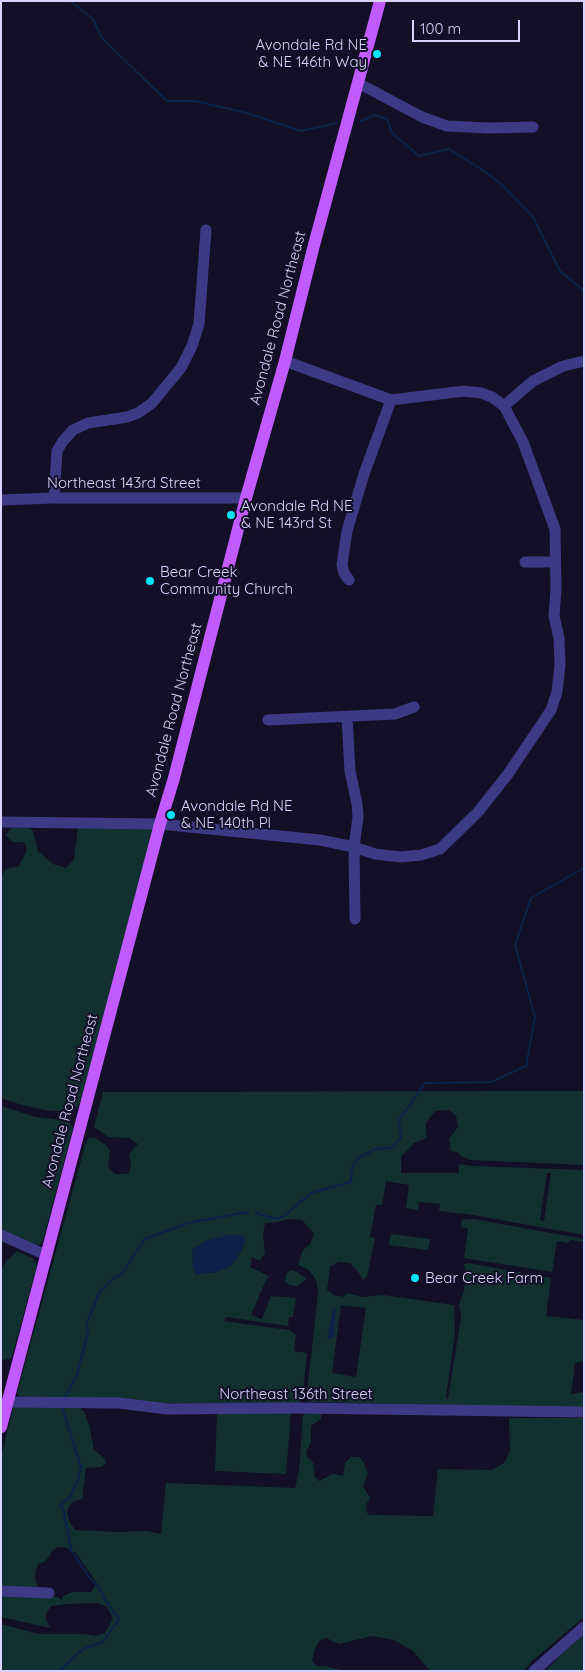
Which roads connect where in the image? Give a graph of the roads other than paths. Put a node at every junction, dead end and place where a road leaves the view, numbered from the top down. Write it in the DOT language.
graph roads {
  1 [pos="380,1"];
  2 [pos="358,83"];
  3 [pos="533,127"];
  4 [pos="206,230"];
  5 [pos="285,361"];
  6 [pos="584,361"];
  7 [pos="391,400"];
  8 [pos="504,406"];
  9 [pos="54,498"];
  10 [pos="246,498"];
  11 [pos="1,500"];
  12 [pos="525,562"];
  13 [pos="555,562"];
  14 [pos="349,580"];
  15 [pos="414,707"];
  16 [pos="348,717"];
  17 [pos="268,720"];
  18 [pos="1,822"];
  19 [pos="160,824"];
  20 [pos="354,847"];
  21 [pos="355,919"];
  22 [pos="1,1235"];
  23 [pos="46,1255"];
  24 [pos="8,1402"];
  25 [pos="584,1412"];
  26 [pos="1,1427"];
  27 [pos="1,1591"];
  28 [pos="49,1593"];
  29 [pos="584,1627"];
  30 [pos="534,1671"];
  1 -- 2 [label="main road, Avondale Road Northeast"];
  2 -- 3 [label="street"];
  2 -- 5 [label="main road, Avondale Road Northeast"];
  4 -- 9 [label="street"];
  5 -- 7 [label="street"];
  5 -- 10 [label="main road, Avondale Road Northeast"];
  6 -- 8 [label="street"];
  7 -- 8 [label="street"];
  7 -- 14 [label="street"];
  8 -- 13 [label="street"];
  9 -- 10 [label="street, Northeast 143rd Street"];
  9 -- 11 [label="street, Northeast 143rd Street"];
  10 -- 19 [label="main road, Avondale Road Northeast"];
  12 -- 13 [label="street"];
  13 -- 20 [label="street"];
  15 -- 16 [label="street"];
  16 -- 17 [label="street"];
  16 -- 20 [label="street"];
  18 -- 19 [label="street"];
  19 -- 20 [label="street"];
  19 -- 23 [label="main road, Avondale Road Northeast"];
  20 -- 21 [label="street"];
  22 -- 23 [label="street"];
  23 -- 24 [label="main road, Avondale Road Northeast"];
  24 -- 25 [label="street, Northeast 136th Street"];
  24 -- 26 [label="main road, Avondale Road Northeast"];
  27 -- 28 [label="street"];
  29 -- 30 [label="street"];
}
